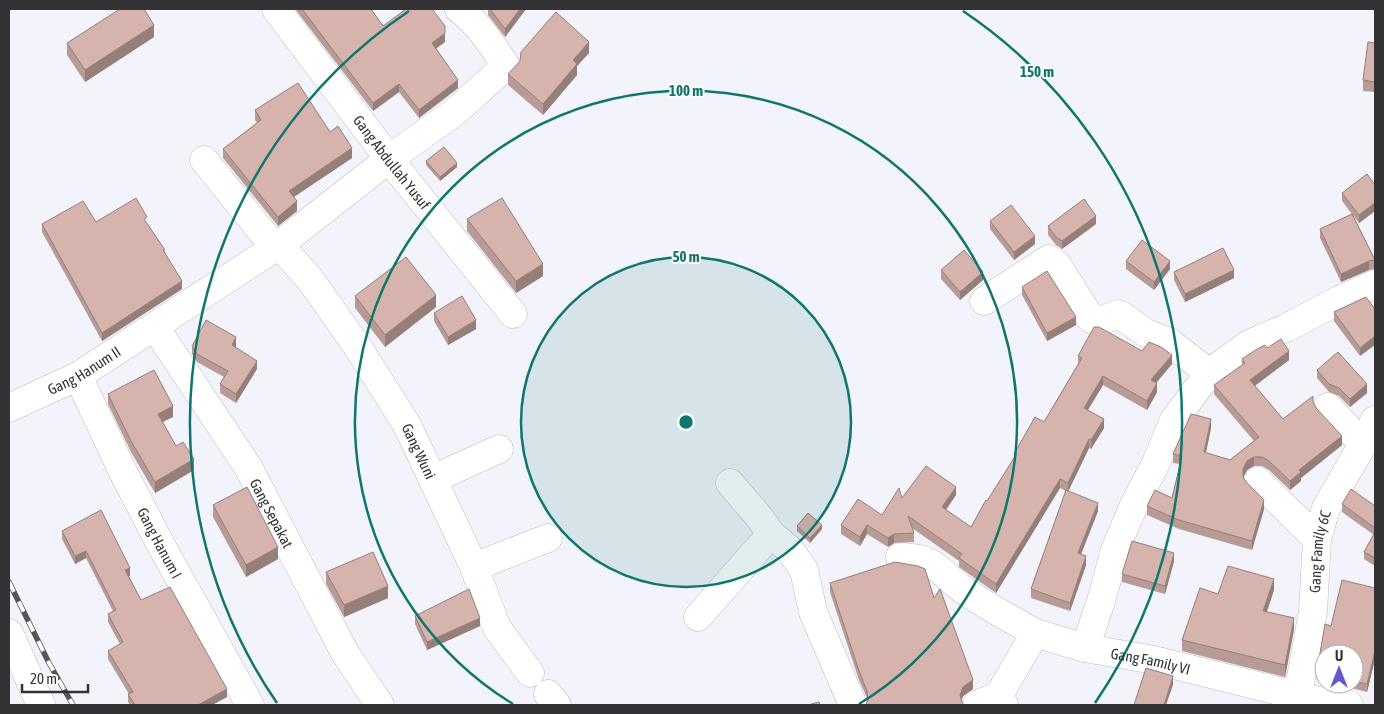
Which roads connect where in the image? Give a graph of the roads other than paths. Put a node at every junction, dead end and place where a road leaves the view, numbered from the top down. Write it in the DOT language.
graph roads {
  1 [pos="276,9"];
  2 [pos="459,9"];
  3 [pos="389,159"];
  4 [pos="204,160"];
  5 [pos="277,246"];
  6 [pos="1375,284"];
  7 [pos="984,301"];
  8 [pos="513,314"];
  9 [pos="155,327"];
  10 [pos="1209,373"];
  11 [pos="78,376"];
  12 [pos="1328,407"];
  13 [pos="9,408"];
  14 [pos="1375,420"];
  15 [pos="1363,444"];
  16 [pos="499,449"];
  17 [pos="433,479"];
  18 [pos="1258,481"];
  19 [pos="730,483"];
  20 [pos="771,534"];
  21 [pos="548,538"];
  22 [pos="1317,539"];
  23 [pos="900,556"];
  24 [pos="474,567"];
  25 [pos="698,617"];
  26 [pos="9,633"];
  27 [pos="1035,633"];
  28 [pos="1085,648"];
  29 [pos="530,673"];
  30 [pos="1296,700"];
  31 [pos="993,702"];
  32 [pos="42,705"];
  33 [pos="250,705"];
  34 [pos="380,705"];
  35 [pos="853,705"];
  36 [pos="1349,705"];
  1 -- 3 [label="street, Gang Abdullah Yusuf"];
  2 -- 3 [label="street, Gang Hanum II"];
  3 -- 5 [label="street, Gang Hanum II"];
  3 -- 8 [label="street, Gang Abdullah Yusuf"];
  4 -- 5 [label="street, Gang Wuni"];
  5 -- 9 [label="street, Gang Hanum II"];
  5 -- 17 [label="street, Gang Wuni"];
  6 -- 10 [label="street"];
  7 -- 10 [label="street"];
  9 -- 11 [label="street, Gang Hanum II"];
  9 -- 34 [label="street, Gang Sepakat"];
  10 -- 28 [label="street"];
  11 -- 13 [label="street, Gang Hanum II"];
  11 -- 33 [label="street, Gang Hanum I"];
  12 -- 15 [label="street"];
  14 -- 15 [label="street, Gang Family 6C"];
  15 -- 22 [label="street, Gang Family 6C"];
  16 -- 17 [label="street"];
  17 -- 24 [label="street, Gang Wuni"];
  18 -- 22 [label="street"];
  19 -- 20 [label="street"];
  20 -- 25 [label="street"];
  20 -- 35 [label="street"];
  21 -- 24 [label="street"];
  22 -- 30 [label="street, Gang Family 6C"];
  23 -- 27 [label="street, Gang Family VI"];
  24 -- 29 [label="street, Gang Wuni"];
  26 -- 32 [label="street"];
  27 -- 28 [label="street, Gang Family VI"];
  27 -- 31 [label="street"];
  28 -- 30 [label="street, Gang Family VI"];
  30 -- 36 [label="street, Gang Family VI"];
}
